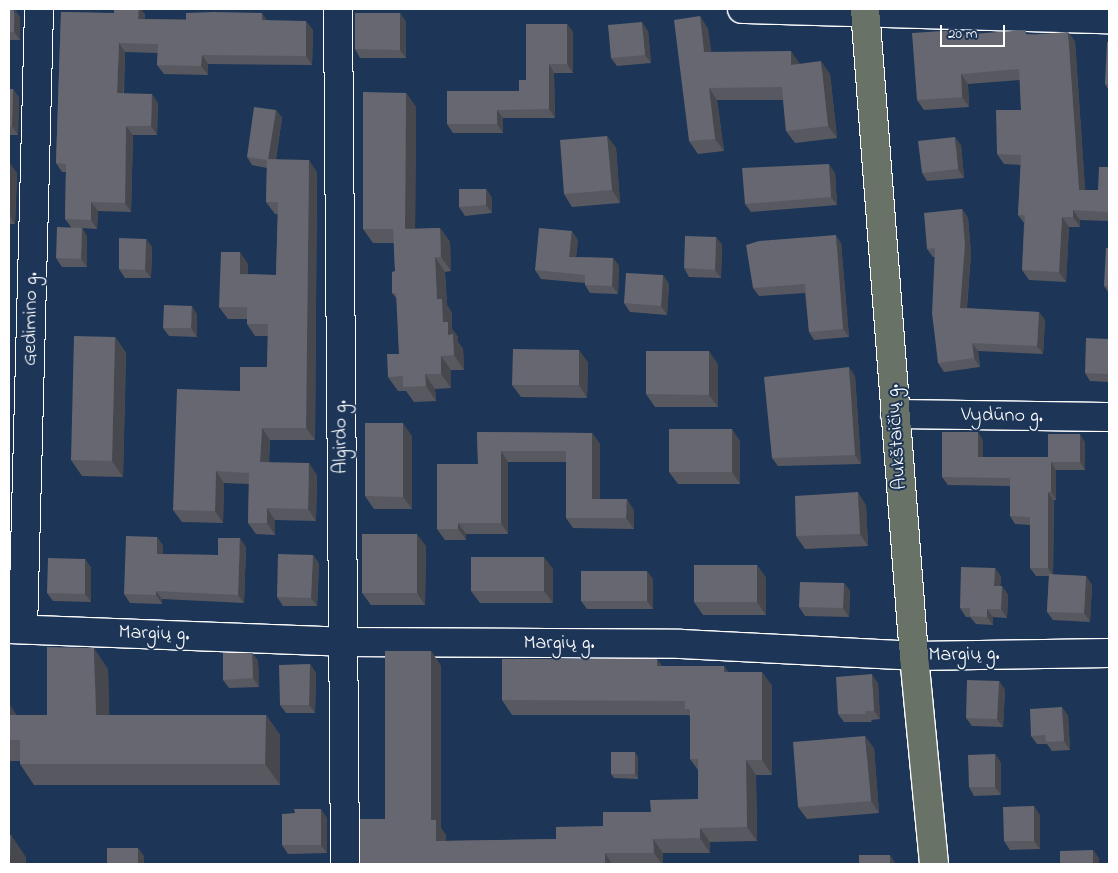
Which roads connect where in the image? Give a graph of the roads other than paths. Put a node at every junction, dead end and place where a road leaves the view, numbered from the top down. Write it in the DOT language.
graph roads {
  1 [pos="39,9"];
  2 [pos="338,9"];
  3 [pos="742,9"];
  4 [pos="865,10"];
  5 [pos="1109,19"];
  6 [pos="895,414"];
  7 [pos="1109,417"];
  8 [pos="16,629"];
  9 [pos="343,642"];
  10 [pos="1109,653"];
  11 [pos="914,656"];
  12 [pos="345,864"];
  13 [pos="934,864"];
  1 -- 8 [label="street, Gedimino g."];
  2 -- 9 [label="street, Algirdo g."];
  3 -- 4 [label="street"];
  4 -- 5 [label="street"];
  4 -- 6 [label="main road, Aukštaičių g."];
  6 -- 7 [label="street, Vydūno g."];
  6 -- 11 [label="main road, Aukštaičių g."];
  8 -- 9 [label="street, Margių g."];
  9 -- 11 [label="street, Margių g."];
  9 -- 12 [label="street, Algirdo g."];
  10 -- 11 [label="street, Margių g."];
  11 -- 13 [label="main road, Aukštaičių g."];
}
